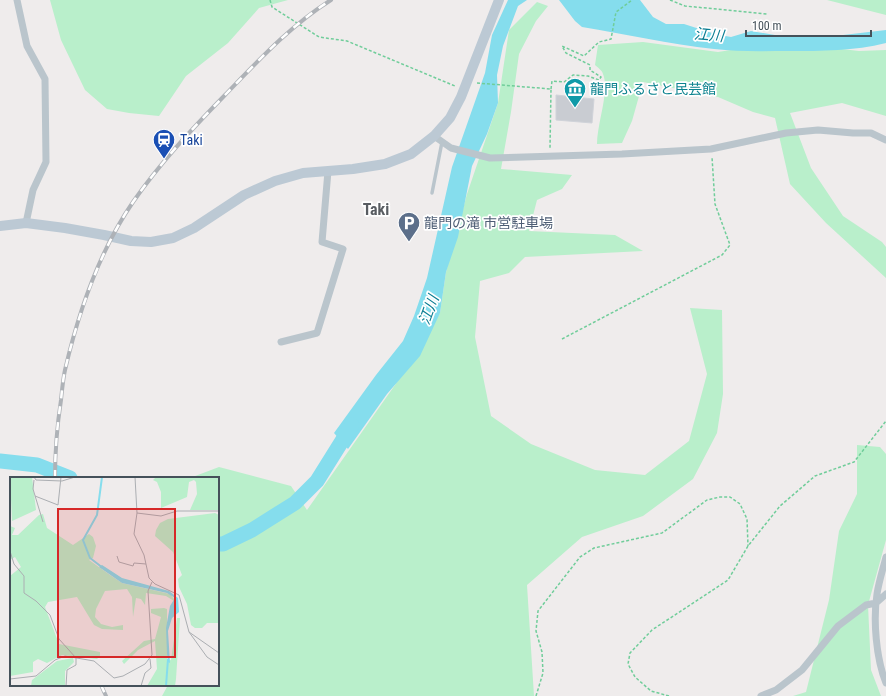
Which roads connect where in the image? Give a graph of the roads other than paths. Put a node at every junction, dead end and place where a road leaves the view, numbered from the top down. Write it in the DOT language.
graph roads {
  1 [pos="17,0"];
  2 [pos="499,0"];
  3 [pos="438,139"];
  4 [pos="886,140"];
  5 [pos="328,171"];
  6 [pos="432,193"];
  7 [pos="26,223"];
  8 [pos="0,226"];
  9 [pos="281,342"];
  10 [pos="886,557"];
  11 [pos="886,594"];
  12 [pos="876,603"];
  13 [pos="886,683"];
  14 [pos="761,696"];
  1 -- 7 [label="street"];
  2 -- 3 [label="street"];
  3 -- 4 [label="street"];
  3 -- 5 [label="street"];
  3 -- 6 [label="lane"];
  5 -- 7 [label="street"];
  5 -- 9 [label="street"];
  7 -- 8 [label="street"];
  10 -- 12 [label="street"];
  11 -- 12 [label="street"];
  12 -- 13 [label="street"];
  12 -- 14 [label="street"];
}
